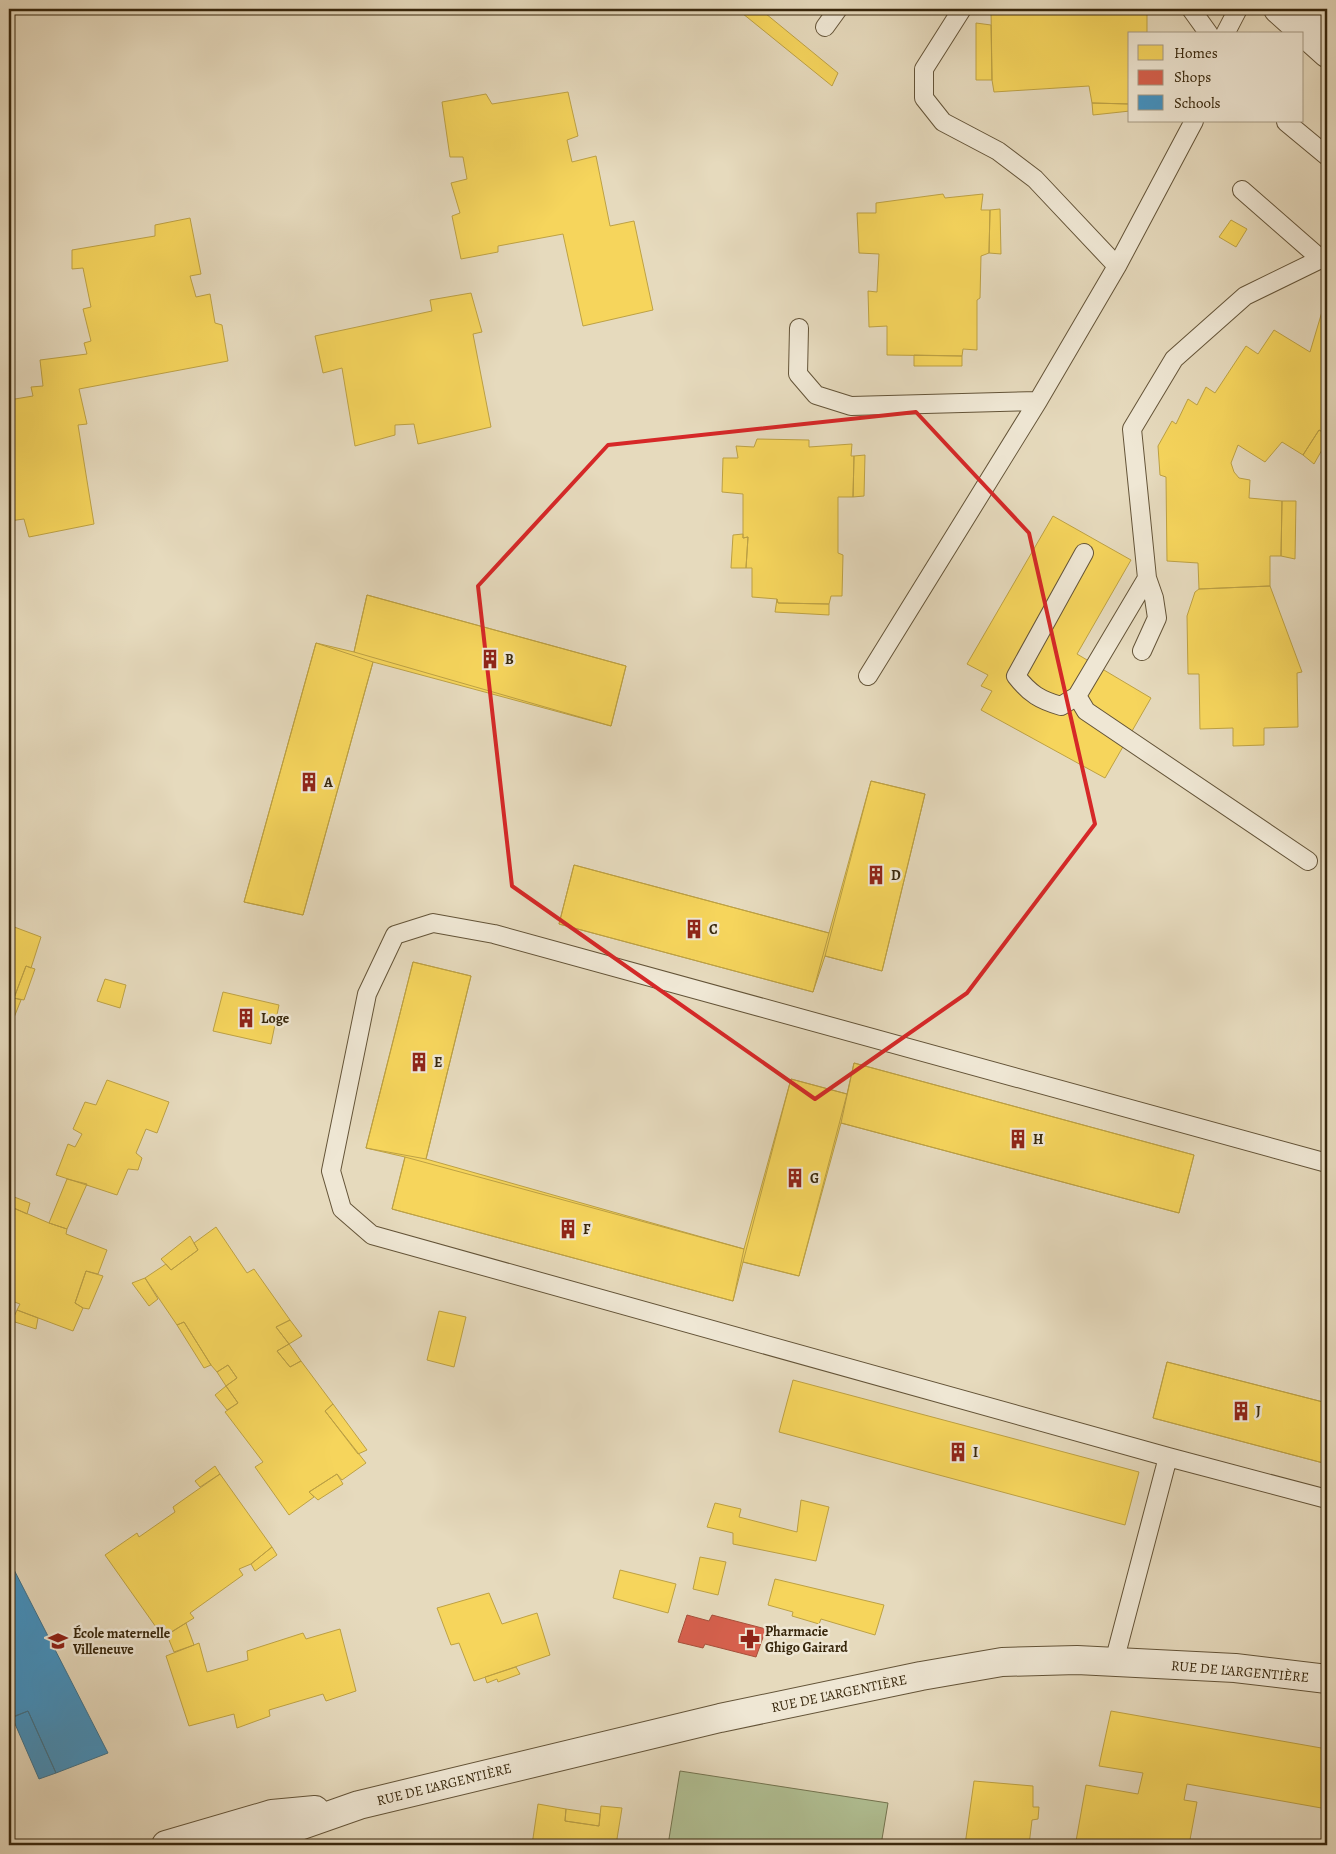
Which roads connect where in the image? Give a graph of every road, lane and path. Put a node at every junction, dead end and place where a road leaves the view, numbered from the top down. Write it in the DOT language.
graph roads {
  1 [pos="838,9"];
  2 [pos="962,9"];
  3 [pos="1191,9"];
  4 [pos="1238,9"];
  5 [pos="1278,9"];
  6 [pos="1312,9"];
  7 [pos="1327,22"];
  8 [pos="824,27"];
  9 [pos="1208,32"];
  10 [pos="1226,32"];
  11 [pos="1304,32"];
  12 [pos="1304,32"];
  13 [pos="1327,53"];
  14 [pos="1193,122"];
  15 [pos="1286,122"];
  16 [pos="1327,156"];
  17 [pos="1242,190"];
  18 [pos="1325,258"];
  19 [pos="1117,266"];
  20 [pos="798,328"];
  21 [pos="1038,400"];
  22 [pos="1084,553"];
  23 [pos="1147,578"];
  24 [pos="1142,651"];
  25 [pos="868,676"];
  26 [pos="1077,696"];
  27 [pos="1308,861"];
  28 [pos="1327,1163"];
  29 [pos="1168,1457"];
  30 [pos="1327,1499"];
  31 [pos="1114,1662"];
  32 [pos="1327,1679"];
  33 [pos="359,1805"];
  34 [pos="166,1845"];
  35 [pos="245,1845"];
  1 -- 8 [label="lane"];
  2 -- 19 [label="lane"];
  3 -- 9 [label="lane"];
  4 -- 10 [label="lane"];
  5 -- 11 [label="street"];
  6 -- 7 [label="street"];
  12 -- 13 [label="street"];
  14 -- 19 [label="lane"];
  15 -- 16 [label="lane"];
  17 -- 18 [label="lane"];
  18 -- 23 [label="lane"];
  19 -- 21 [label="lane"];
  20 -- 21 [label="lane"];
  21 -- 25 [label="lane"];
  22 -- 26 [label="lane"];
  23 -- 24 [label="lane"];
  23 -- 26 [label="lane"];
  26 -- 27 [label="lane"];
  28 -- 29 [label="lane"];
  29 -- 30 [label="lane"];
  29 -- 31 [label="lane"];
  31 -- 32 [label="street, RUE DE L'ARGENTIÈRE"];
  31 -- 33 [label="street, RUE DE L'ARGENTIÈRE"];
  33 -- 34 [label="street, RUE DE L'ARGENTIÈRE"];
  33 -- 35 [label="street, RUE DE L'ARGENTIÈRE"];
}
